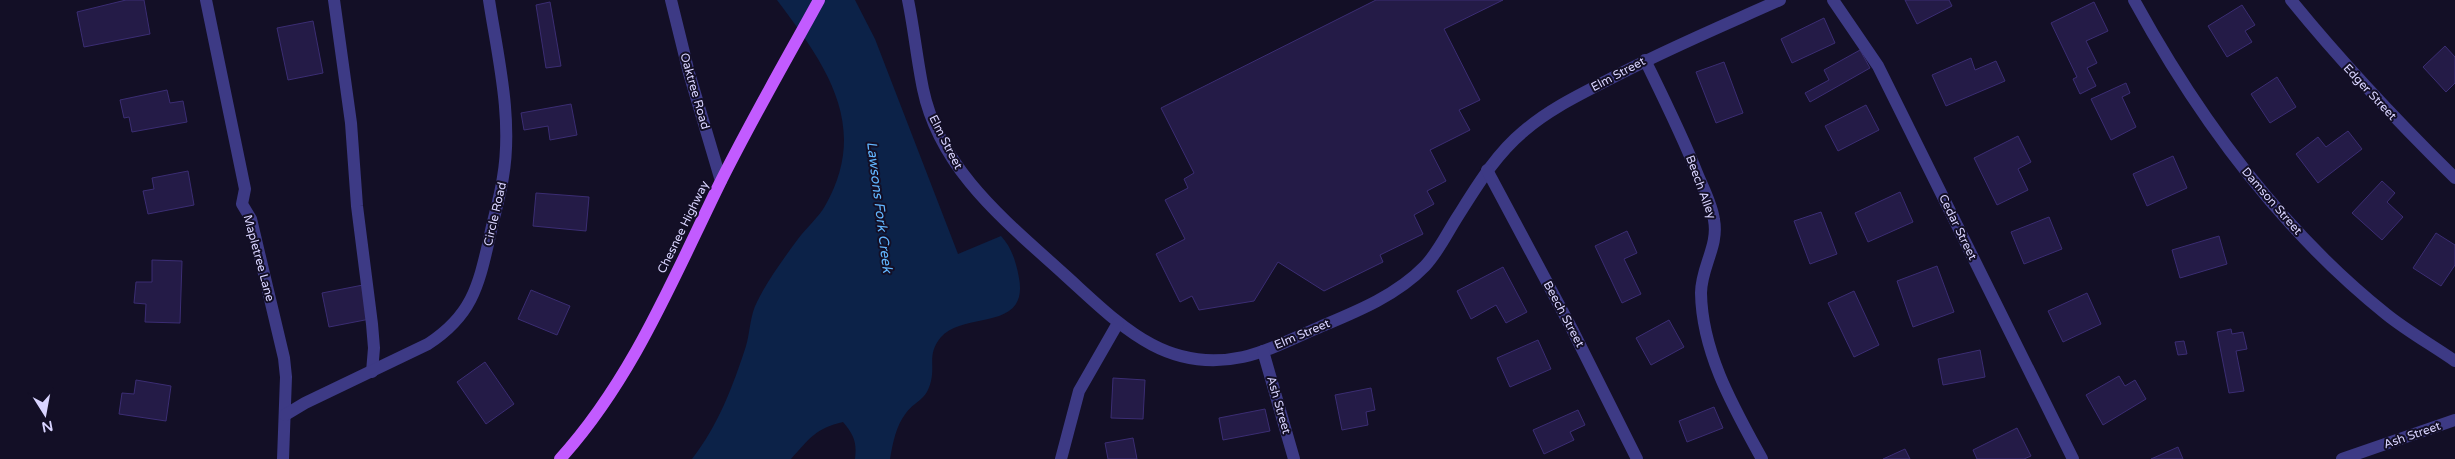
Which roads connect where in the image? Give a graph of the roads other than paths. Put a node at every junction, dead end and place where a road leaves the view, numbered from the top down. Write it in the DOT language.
graph roads {
  1 [pos="206,0"];
  2 [pos="334,0"];
  3 [pos="489,0"];
  4 [pos="672,0"];
  5 [pos="819,0"];
  6 [pos="908,0"];
  7 [pos="1780,0"];
  8 [pos="1833,0"];
  9 [pos="2134,0"];
  10 [pos="2291,0"];
  11 [pos="1645,60"];
  12 [pos="1487,170"];
  13 [pos="2455,178"];
  14 [pos="721,181"];
  15 [pos="1118,323"];
  16 [pos="1263,351"];
  17 [pos="2455,361"];
  18 [pos="372,372"];
  19 [pos="285,415"];
  20 [pos="2455,420"];
  21 [pos="283,459"];
  22 [pos="560,459"];
  23 [pos="1061,459"];
  24 [pos="1294,459"];
  25 [pos="1637,459"];
  26 [pos="1762,459"];
  27 [pos="2073,459"];
  28 [pos="2342,459"];
  1 -- 19 [label="street, Mapletree Lane"];
  2 -- 18 [label="street"];
  3 -- 18 [label="street, Circle Road"];
  4 -- 14 [label="street, Oaktree Road"];
  5 -- 14 [label="main road, Chesnee Highway"];
  6 -- 15 [label="street, Elm Street"];
  7 -- 11 [label="street, Elm Street"];
  8 -- 27 [label="street, Cedar Street"];
  9 -- 17 [label="street, Damson Street"];
  10 -- 13 [label="street, Edger Street"];
  11 -- 12 [label="street, Elm Street"];
  11 -- 26 [label="street, Beech Alley"];
  12 -- 16 [label="street, Elm Street"];
  12 -- 25 [label="street, Beech Street"];
  14 -- 22 [label="main road, Chesnee Highway"];
  15 -- 16 [label="street, Elm Street"];
  15 -- 23 [label="street"];
  16 -- 24 [label="street, Ash Street"];
  18 -- 19 [label="street, Circle Road"];
  19 -- 21 [label="street, Mapletree Lane"];
  20 -- 28 [label="street, Ash Street"];
}
